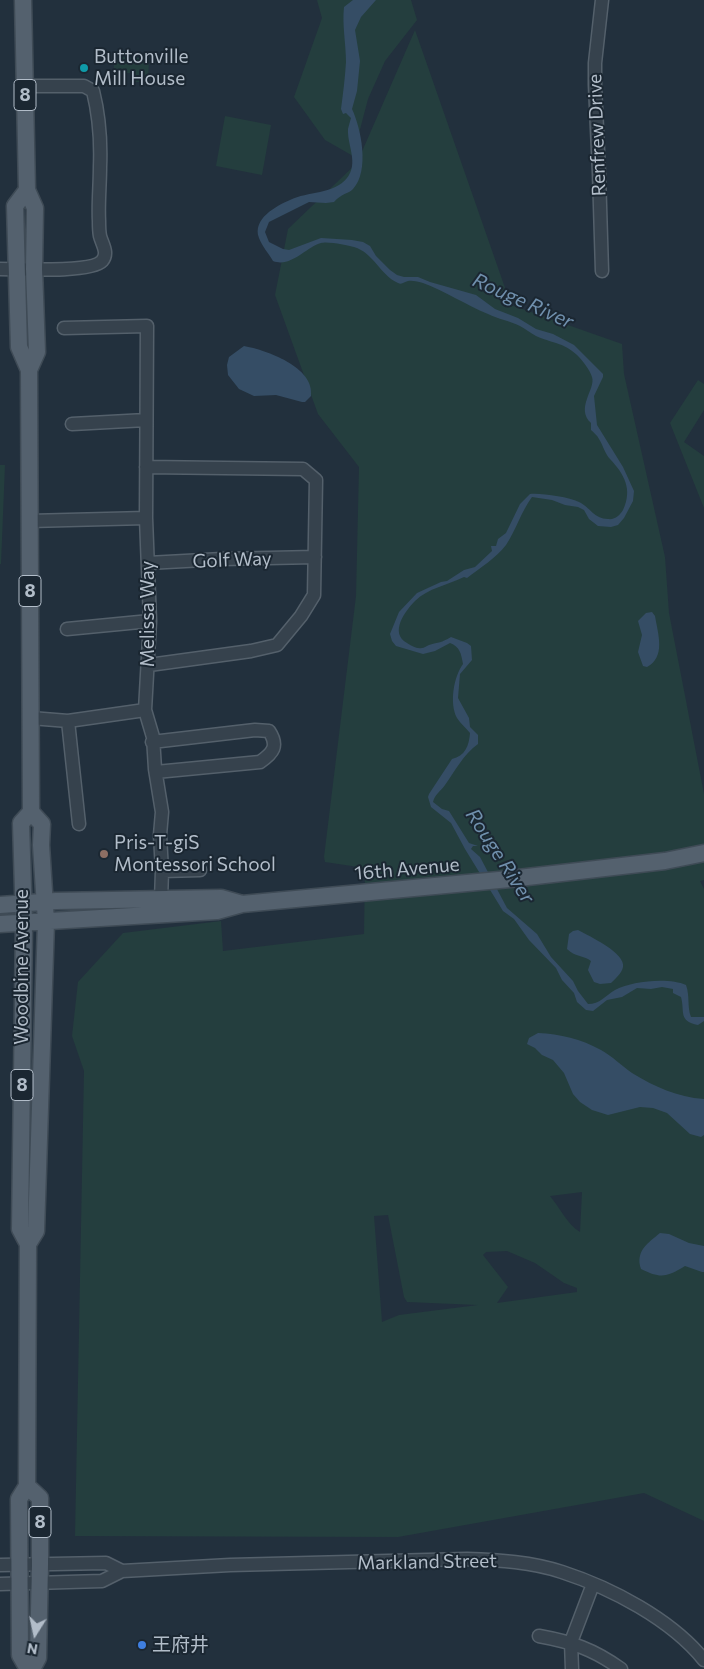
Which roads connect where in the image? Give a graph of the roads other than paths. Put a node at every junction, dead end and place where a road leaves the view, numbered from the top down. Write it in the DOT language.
graph roads {
  1 [pos="23,0"];
  2 [pos="602,0"];
  3 [pos="25,86"];
  4 [pos="27,190"];
  5 [pos="0,268"];
  6 [pos="18,269"];
  7 [pos="34,269"];
  8 [pos="602,271"];
  9 [pos="64,328"];
  10 [pos="29,370"];
  11 [pos="146,420"];
  12 [pos="72,424"];
  13 [pos="146,467"];
  14 [pos="146,518"];
  15 [pos="29,521"];
  16 [pos="315,557"];
  17 [pos="148,563"];
  18 [pos="150,621"];
  19 [pos="67,629"];
  20 [pos="149,665"];
  21 [pos="145,710"];
  22 [pos="32,718"];
  23 [pos="68,721"];
  24 [pos="152,742"];
  25 [pos="156,772"];
  26 [pos="31,812"];
  27 [pos="79,824"];
  28 [pos="704,853"];
  29 [pos="665,860"];
  30 [pos="704,860"];
  31 [pos="200,870"];
  32 [pos="162,871"];
  33 [pos="161,900"];
  34 [pos="45,902"];
  35 [pos="24,904"];
  36 [pos="242,904"];
  37 [pos="0,905"];
  38 [pos="46,922"];
  39 [pos="24,923"];
  40 [pos="0,924"];
  41 [pos="28,1244"];
  42 [pos="27,1486"];
  43 [pos="20,1565"];
  44 [pos="40,1565"];
  45 [pos="0,1566"];
  46 [pos="122,1571"];
  47 [pos="20,1583"];
  48 [pos="40,1583"];
  49 [pos="0,1584"];
  50 [pos="593,1584"];
  51 [pos="539,1636"];
  52 [pos="571,1642"];
  53 [pos="704,1660"];
  54 [pos="28,1669"];
  55 [pos="32,1669"];
  56 [pos="572,1669"];
  57 [pos="621,1669"];
  1 -- 3 [label="main road, Woodbine Avenue / 8"];
  2 -- 8 [label="street, Renfrew Drive"];
  3 -- 4 [label="main road, Woodbine Avenue / 8"];
  3 -- 7 [label="street"];
  4 -- 6 [label="main road, Woodbine Avenue / 8"];
  4 -- 7 [label="main road, Woodbine Avenue / 8"];
  5 -- 6 [label="street"];
  6 -- 7 [label="street"];
  6 -- 10 [label="main road, Woodbine Avenue / 8"];
  7 -- 10 [label="main road, Woodbine Avenue / 8"];
  9 -- 11 [label="street, Melissa Way"];
  10 -- 15 [label="main road, Woodbine Avenue / 8"];
  11 -- 12 [label="street"];
  11 -- 13 [label="street, Melissa Way"];
  13 -- 14 [label="street, Melissa Way"];
  13 -- 16 [label="street"];
  14 -- 15 [label="street"];
  14 -- 17 [label="street, Melissa Way"];
  15 -- 22 [label="main road, Woodbine Avenue / 8"];
  16 -- 17 [label="street, Golf Way"];
  16 -- 20 [label="street"];
  17 -- 18 [label="street, Melissa Way"];
  18 -- 19 [label="street"];
  18 -- 20 [label="street, Melissa Way"];
  20 -- 21 [label="street, Melissa Way"];
  21 -- 23 [label="street"];
  21 -- 24 [label="street, Melissa Way"];
  22 -- 23 [label="street"];
  22 -- 26 [label="main road, Woodbine Avenue / 8"];
  23 -- 27 [label="street"];
  24 -- 25 [label="street, Melissa Way"];
  24 -- 25 [label="street"];
  25 -- 32 [label="street, Melissa Way"];
  26 -- 34 [label="main road, Woodbine Avenue / 8"];
  26 -- 35 [label="main road, Woodbine Avenue / 8"];
  28 -- 29 [label="main road, 16th Avenue"];
  29 -- 30 [label="main road, 16th Avenue"];
  29 -- 36 [label="main road, 16th Avenue"];
  31 -- 32 [label="street"];
  32 -- 33 [label="street, Melissa Way"];
  33 -- 34 [label="main road, 16th Avenue"];
  33 -- 36 [label="main road, 16th Avenue"];
  34 -- 35 [label="main road, 16th Avenue"];
  34 -- 38 [label="main road, Woodbine Avenue / 8"];
  35 -- 37 [label="main road, 16th Avenue"];
  35 -- 39 [label="main road, Woodbine Avenue / 8"];
  36 -- 38 [label="main road, 16th Avenue"];
  38 -- 39 [label="main road, 16th Avenue"];
  38 -- 41 [label="main road, Woodbine Avenue / 8"];
  39 -- 40 [label="main road, 16th Avenue"];
  39 -- 41 [label="main road, Woodbine Avenue / 8"];
  41 -- 42 [label="main road, Woodbine Avenue / 8"];
  42 -- 43 [label="main road, Woodbine Avenue / 8"];
  42 -- 44 [label="main road, 8"];
  43 -- 44 [label="street, Markland Street"];
  43 -- 45 [label="street, Markland Street"];
  43 -- 47 [label="main road, Woodbine Avenue / 8"];
  44 -- 46 [label="street, Markland Street"];
  44 -- 48 [label="main road, 8"];
  46 -- 48 [label="street, Markland Street"];
  46 -- 50 [label="street, Markland Street"];
  47 -- 48 [label="street, Markland Street"];
  47 -- 49 [label="street, Markland Street"];
  47 -- 54 [label="main road, Woodbine Avenue / 8"];
  48 -- 55 [label="main road, 8"];
  50 -- 52 [label="street"];
  50 -- 53 [label="street, Markland Street"];
  51 -- 52 [label="street"];
  52 -- 56 [label="street"];
  52 -- 57 [label="street"];
}
